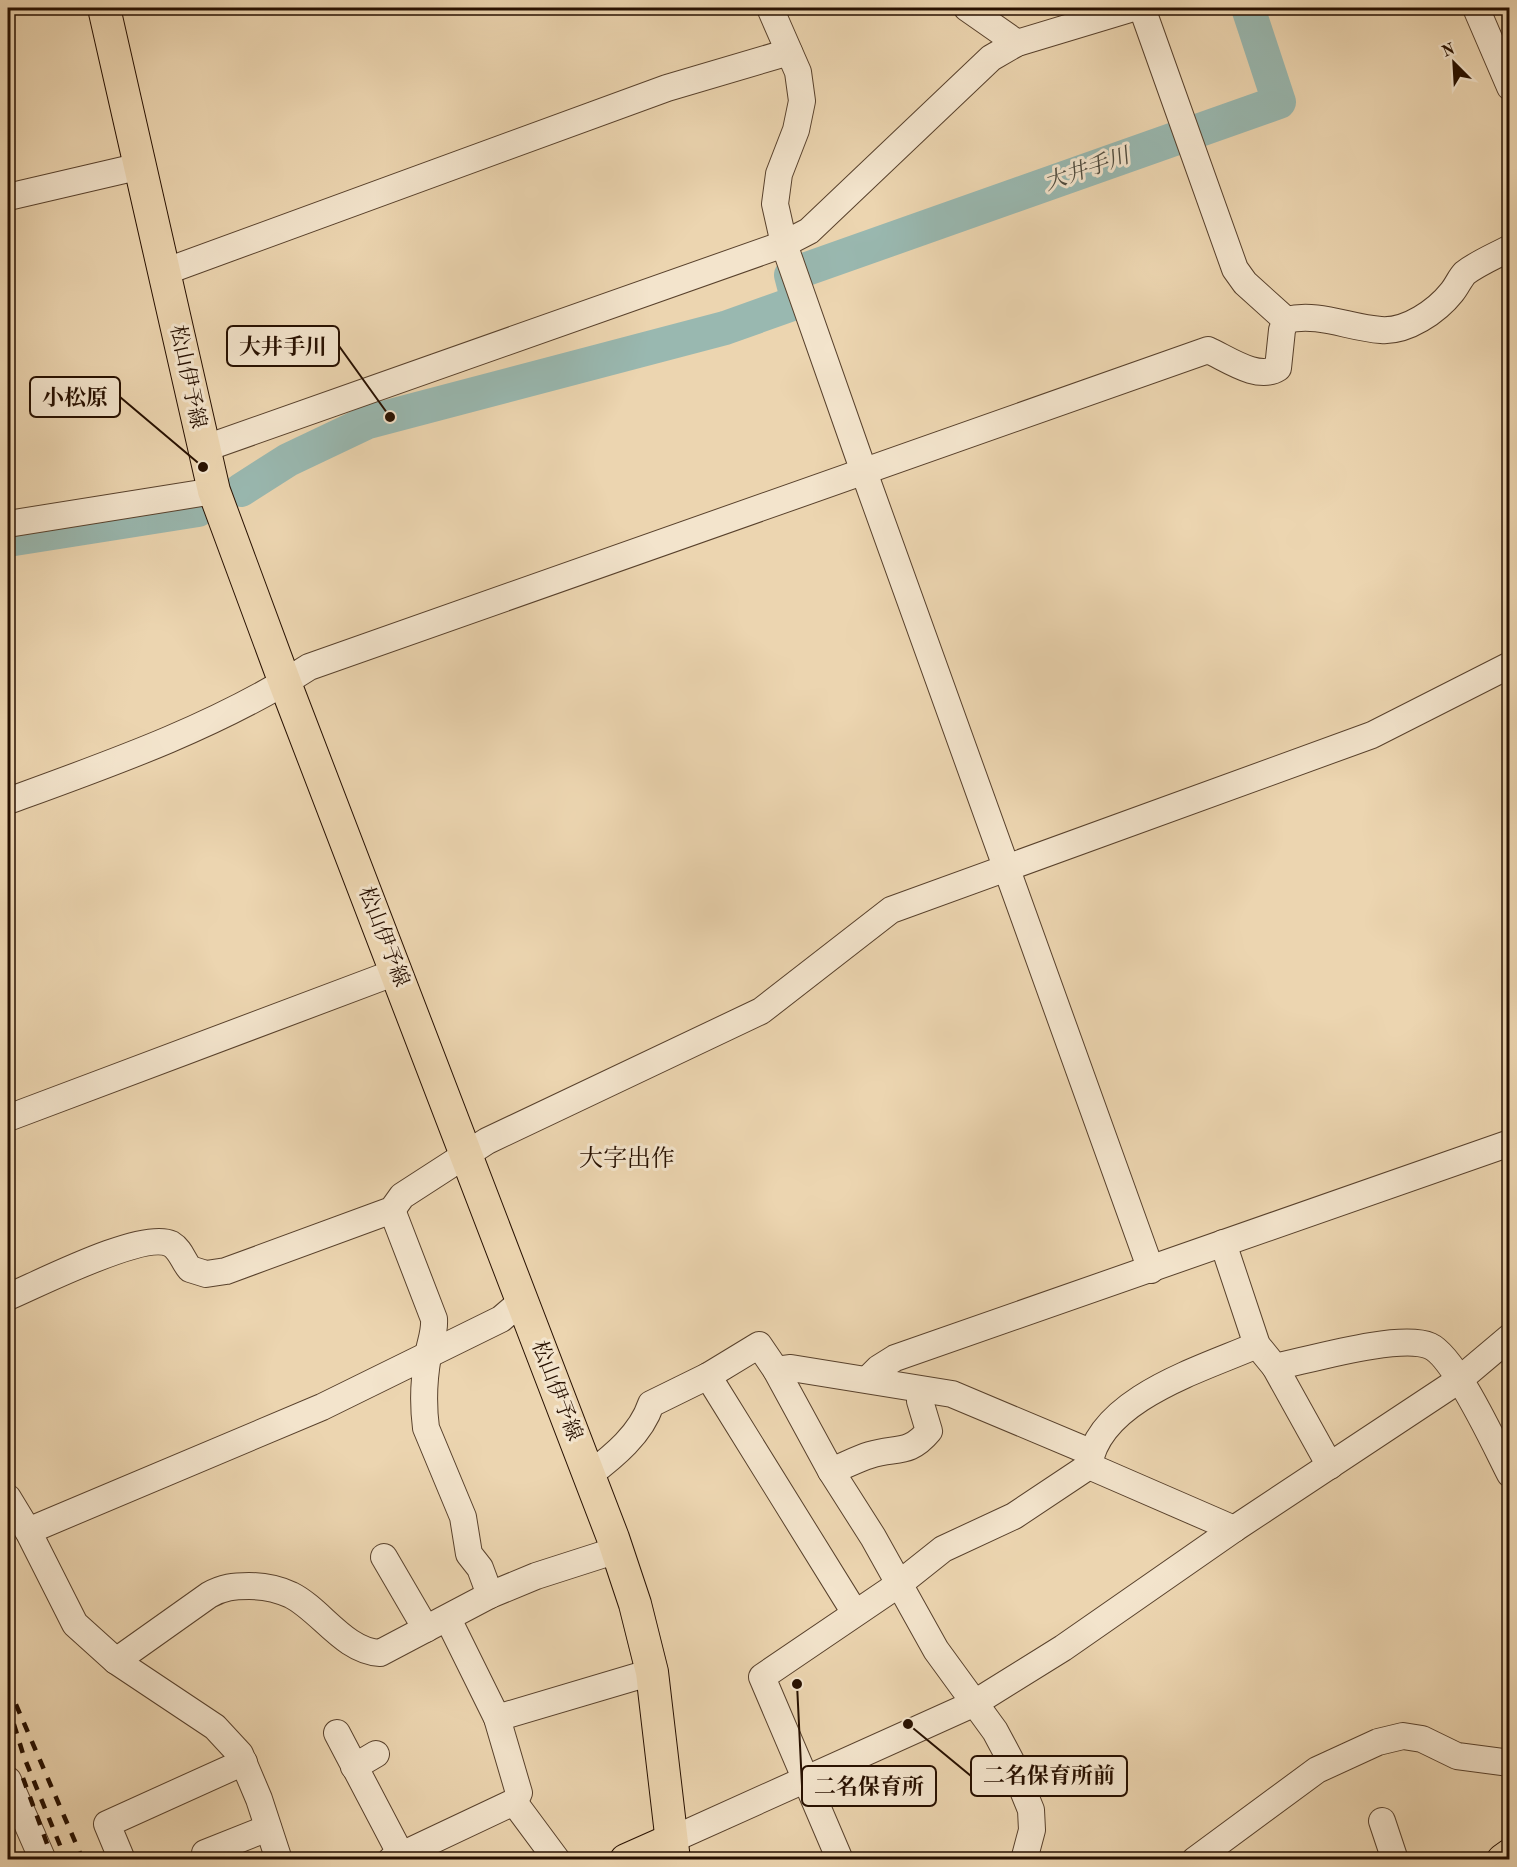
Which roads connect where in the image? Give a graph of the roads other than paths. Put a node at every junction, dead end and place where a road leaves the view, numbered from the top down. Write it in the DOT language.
graph roads {
  1 [pos="104,8"];
  2 [pos="770,8"];
  3 [pos="971,8"];
  4 [pos="1133,8"];
  5 [pos="1142,8"];
  6 [pos="1476,8"];
  7 [pos="1017,43"];
  8 [pos="789,52"];
  9 [pos="1509,87"];
  10 [pos="141,166"];
  11 [pos="8,197"];
  12 [pos="784,244"];
  13 [pos="1509,248"];
  14 [pos="164,272"];
  15 [pos="1286,320"];
  16 [pos="203,449"];
  17 [pos="864,472"];
  18 [pos="214,491"];
  19 [pos="8,524"];
  20 [pos="1509,665"];
  21 [pos="285,683"];
  22 [pos="8,801"];
  23 [pos="1007,867"];
  24 [pos="396,972"];
  25 [pos="8,1118"];
  26 [pos="1509,1143"];
  27 [pos="466,1155"];
  28 [pos="392,1210"];
  29 [pos="1223,1243"];
  30 [pos="1151,1270"];
  31 [pos="8,1297"];
  32 [pos="522,1301"];
  33 [pos="1509,1337"];
  34 [pos="1257,1345"];
  35 [pos="428,1354"];
  36 [pos="1275,1367"];
  37 [pos="776,1370"];
  38 [pos="708,1376"];
  39 [pos="868,1379"];
  40 [pos="1459,1380"];
  41 [pos="920,1390"];
  42 [pos="1090,1459"];
  43 [pos="1330,1466"];
  44 [pos="831,1472"];
  45 [pos="1509,1474"];
  46 [pos="589,1475"];
  47 [pos="8,1498"];
  48 [pos="1234,1529"];
  49 [pos="28,1531"];
  50 [pos="617,1550"];
  51 [pos="384,1557"];
  52 [pos="899,1584"];
  53 [pos="490,1595"];
  54 [pos="855,1613"];
  55 [pos="437,1624"];
  56 [pos="116,1661"];
  57 [pos="652,1672"];
  58 [pos="974,1704"];
  59 [pos="497,1718"];
  60 [pos="337,1733"];
  61 [pos="376,1754"];
  62 [pos="244,1762"];
  63 [pos="1509,1763"];
  64 [pos="354,1767"];
  65 [pos="807,1780"];
  66 [pos="8,1783"];
  67 [pos="514,1802"];
  68 [pos="1382,1821"];
  69 [pos="268,1828"];
  70 [pos="673,1850"];
  71 [pos="205,1853"];
  72 [pos="1509,1855"];
  73 [pos="396,1857"];
  74 [pos="43,1860"];
  75 [pos="122,1860"];
  76 [pos="279,1860"];
  77 [pos="557,1860"];
  78 [pos="626,1860"];
  79 [pos="840,1860"];
  80 [pos="1024,1860"];
  81 [pos="1194,1860"];
  82 [pos="1395,1860"];
  83 [pos="1503,1860"];
  1 -- 10 [label="main road, 松山伊予線"];
  2 -- 8 [label="street"];
  3 -- 7 [label="street"];
  4 -- 7 [label="street"];
  5 -- 15 [label="street"];
  6 -- 9 [label="street"];
  7 -- 12 [label="street"];
  8 -- 12 [label="street"];
  8 -- 14 [label="street"];
  10 -- 11 [label="street"];
  10 -- 14 [label="main road, 松山伊予線"];
  12 -- 16 [label="street"];
  12 -- 17 [label="street"];
  13 -- 15 [label="street"];
  14 -- 16 [label="main road, 松山伊予線"];
  15 -- 17 [label="street"];
  16 -- 18 [label="main road, 松山伊予線"];
  17 -- 21 [label="street"];
  17 -- 23 [label="street"];
  18 -- 19 [label="street"];
  18 -- 21 [label="main road, 松山伊予線"];
  20 -- 23 [label="street"];
  21 -- 22 [label="street"];
  21 -- 24 [label="main road, 松山伊予線"];
  23 -- 27 [label="street"];
  23 -- 30 [label="street"];
  24 -- 25 [label="street"];
  24 -- 27 [label="main road, 松山伊予線"];
  26 -- 29 [label="street"];
  27 -- 28 [label="street"];
  27 -- 32 [label="main road, 松山伊予線"];
  28 -- 31 [label="street"];
  28 -- 35 [label="street"];
  29 -- 30 [label="street"];
  29 -- 34 [label="street"];
  30 -- 39 [label="street"];
  32 -- 35 [label="street"];
  32 -- 46 [label="main road, 松山伊予線"];
  33 -- 40 [label="street"];
  34 -- 36 [label="street"];
  34 -- 42 [label="street"];
  35 -- 49 [label="street"];
  35 -- 53 [label="street"];
  36 -- 40 [label="street"];
  36 -- 43 [label="street"];
  37 -- 38 [label="street"];
  37 -- 39 [label="street"];
  37 -- 44 [label="street"];
  38 -- 46 [label="street"];
  38 -- 54 [label="street"];
  39 -- 41 [label="street"];
  40 -- 43 [label="street"];
  40 -- 45 [label="street"];
  41 -- 42 [label="street"];
  41 -- 44 [label="street"];
  42 -- 48 [label="street"];
  42 -- 52 [label="street"];
  43 -- 48 [label="street"];
  44 -- 52 [label="street"];
  46 -- 50 [label="main road, 松山伊予線"];
  47 -- 49 [label="street"];
  48 -- 58 [label="street"];
  49 -- 56 [label="street"];
  50 -- 53 [label="street"];
  50 -- 57 [label="main road, 松山伊予線"];
  51 -- 55 [label="street"];
  52 -- 54 [label="street"];
  52 -- 58 [label="street"];
  53 -- 55 [label="street"];
  54 -- 65 [label="street"];
  55 -- 56 [label="street"];
  55 -- 59 [label="street"];
  56 -- 62 [label="street"];
  57 -- 59 [label="street"];
  57 -- 70 [label="main road, 松山伊予線"];
  58 -- 65 [label="street"];
  58 -- 80 [label="street"];
  59 -- 67 [label="street"];
  60 -- 64 [label="street"];
  61 -- 64 [label="street"];
  62 -- 69 [label="street"];
  62 -- 75 [label="street"];
  63 -- 81 [label="street"];
  64 -- 73 [label="street"];
  65 -- 70 [label="street"];
  65 -- 79 [label="street"];
  66 -- 74 [label="street"];
  67 -- 73 [label="street"];
  67 -- 77 [label="street"];
  68 -- 82 [label="street"];
  69 -- 71 [label="street"];
  69 -- 76 [label="street"];
  70 -- 78 [label="main road"];
  72 -- 83 [label="main road"];
}
